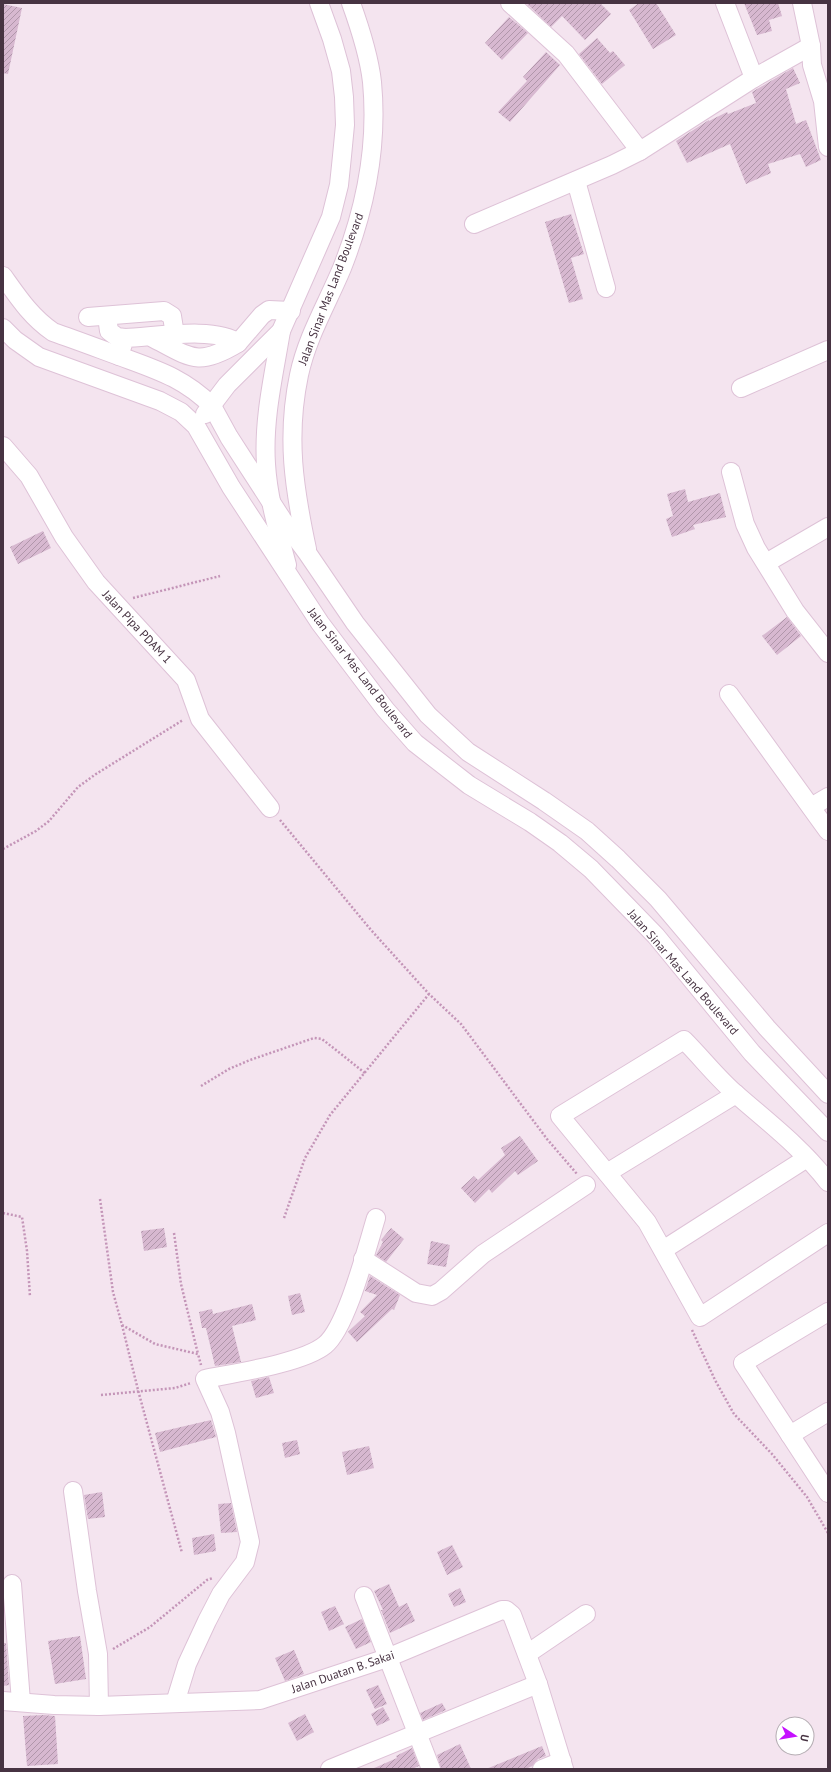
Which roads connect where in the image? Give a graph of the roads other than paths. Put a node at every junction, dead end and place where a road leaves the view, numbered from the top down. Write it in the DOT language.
graph roads {
  1 [pos="319,3"];
  2 [pos="351,3"];
  3 [pos="510,3"];
  4 [pos="725,3"];
  5 [pos="802,3"];
  6 [pos="811,46"];
  7 [pos="754,78"];
  8 [pos="826,100"];
  9 [pos="828,147"];
  10 [pos="640,150"];
  11 [pos="576,181"];
  12 [pos="474,224"];
  13 [pos="3,276"];
  14 [pos="606,288"];
  15 [pos="290,311"];
  16 [pos="107,316"];
  17 [pos="88,317"];
  18 [pos="3,328"];
  19 [pos="281,331"];
  20 [pos="53,332"];
  21 [pos="175,334"];
  22 [pos="150,337"];
  23 [pos="125,338"];
  24 [pos="238,343"];
  25 [pos="828,350"];
  26 [pos="119,356"];
  27 [pos="39,357"];
  28 [pos="741,388"];
  29 [pos="269,402"];
  30 [pos="294,405"];
  31 [pos="212,406"];
  32 [pos="196,426"];
  33 [pos="3,446"];
  34 [pos="731,472"];
  35 [pos="271,503"];
  36 [pos="828,527"];
  37 [pos="308,554"];
  38 [pos="766,563"];
  39 [pos="291,579"];
  40 [pos="828,653"];
  41 [pos="729,694"];
  42 [pos="828,797"];
  43 [pos="811,807"];
  44 [pos="270,808"];
  45 [pos="828,831"];
  46 [pos="736,1094"];
  47 [pos="828,1094"];
  48 [pos="828,1132"];
  49 [pos="817,1161"];
  50 [pos="607,1173"];
  51 [pos="828,1182"];
  52 [pos="586,1185"];
  53 [pos="376,1218"];
  54 [pos="828,1233"];
  55 [pos="664,1250"];
  56 [pos="364,1259"];
  57 [pos="828,1312"];
  58 [pos="828,1412"];
  59 [pos="790,1435"];
  60 [pos="73,1491"];
  61 [pos="828,1493"];
  62 [pos="12,1584"];
  63 [pos="364,1596"];
  64 [pos="586,1614"];
  65 [pos="527,1654"];
  66 [pos="387,1658"];
  67 [pos="538,1684"];
  68 [pos="3,1701"];
  69 [pos="21,1702"];
  70 [pos="175,1702"];
  71 [pos="99,1706"];
  72 [pos="417,1734"];
  73 [pos="563,1765"];
  74 [pos="330,1769"];
  75 [pos="431,1769"];
  76 [pos="542,1769"];
  1 -- 15 [label="street"];
  2 -- 30 [label="street, Jalan Sinar Mas Land Boulevard"];
  3 -- 10 [label="street"];
  4 -- 7 [label="street"];
  5 -- 6 [label="street"];
  6 -- 7 [label="street"];
  6 -- 8 [label="street"];
  7 -- 10 [label="street"];
  8 -- 9 [label="street"];
  10 -- 11 [label="street"];
  11 -- 12 [label="street"];
  11 -- 14 [label="street"];
  13 -- 20 [label="street, Jalan Sinar Mas Land Boulevard"];
  15 -- 19 [label="street"];
  15 -- 24 [label="street"];
  16 -- 17 [label="street"];
  16 -- 21 [label="street"];
  16 -- 23 [label="street"];
  18 -- 27 [label="street, Jalan Sinar Mas Land Boulevard"];
  19 -- 29 [label="street"];
  19 -- 31 [label="street"];
  20 -- 26 [label="street, Jalan Sinar Mas Land Boulevard"];
  20 -- 27 [label="street"];
  21 -- 22 [label="street"];
  21 -- 24 [label="street"];
  22 -- 23 [label="street"];
  22 -- 24 [label="street"];
  23 -- 26 [label="street"];
  25 -- 28 [label="street"];
  26 -- 31 [label="street, Jalan Sinar Mas Land Boulevard"];
  27 -- 32 [label="street, Jalan Sinar Mas Land Boulevard"];
  29 -- 30 [label="street"];
  29 -- 35 [label="street"];
  30 -- 37 [label="street, Jalan Sinar Mas Land Boulevard"];
  31 -- 32 [label="street"];
  31 -- 35 [label="street, Jalan Sinar Mas Land Boulevard"];
  32 -- 39 [label="street, Jalan Sinar Mas Land Boulevard"];
  33 -- 44 [label="street, Jalan Pipa PDAM 1"];
  34 -- 38 [label="street"];
  35 -- 37 [label="street, Jalan Sinar Mas Land Boulevard"];
  35 -- 39 [label="street"];
  36 -- 38 [label="street"];
  37 -- 47 [label="street, Jalan Sinar Mas Land Boulevard"];
  38 -- 40 [label="street"];
  39 -- 48 [label="street, Jalan Sinar Mas Land Boulevard"];
  41 -- 43 [label="street"];
  42 -- 43 [label="street"];
  43 -- 45 [label="street"];
  46 -- 49 [label="street"];
  46 -- 50 [label="street"];
  46 -- 50 [label="street"];
  49 -- 51 [label="street"];
  49 -- 55 [label="street"];
  50 -- 55 [label="street"];
  52 -- 56 [label="street"];
  53 -- 56 [label="street"];
  54 -- 55 [label="street"];
  56 -- 70 [label="street"];
  57 -- 59 [label="street"];
  58 -- 59 [label="street"];
  59 -- 61 [label="street"];
  60 -- 71 [label="street"];
  62 -- 69 [label="street"];
  63 -- 66 [label="street"];
  64 -- 65 [label="street"];
  65 -- 66 [label="street, Jalan Duatan B. Sakai"];
  65 -- 67 [label="street, Jalan Duatan B. Sakai"];
  66 -- 70 [label="street, Jalan Duatan B. Sakai"];
  66 -- 72 [label="street"];
  67 -- 72 [label="street"];
  67 -- 73 [label="street, Jalan Duatan B. Sakai"];
  68 -- 69 [label="street, Jalan Duatan B. Sakai"];
  69 -- 71 [label="street, Jalan Duatan B. Sakai"];
  70 -- 71 [label="street, Jalan Duatan B. Sakai"];
  72 -- 74 [label="street"];
  72 -- 75 [label="street"];
  73 -- 76 [label="street"];
}
